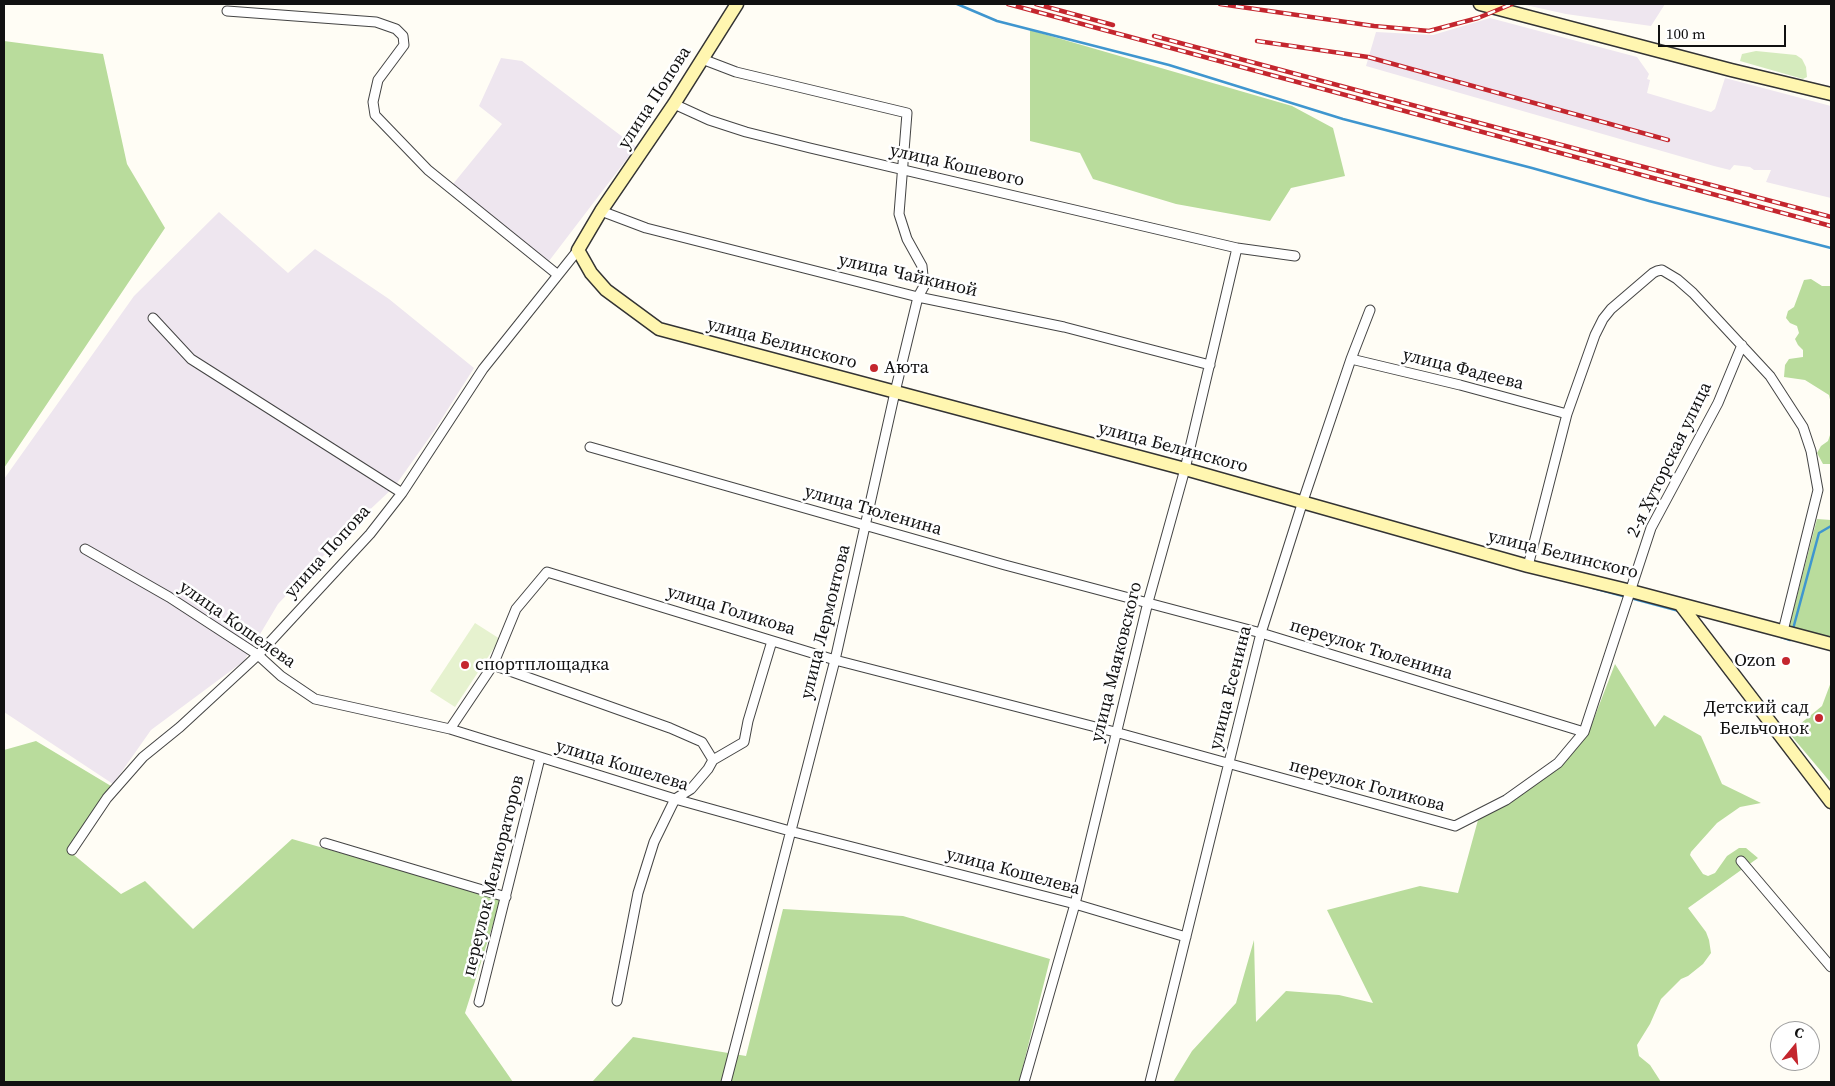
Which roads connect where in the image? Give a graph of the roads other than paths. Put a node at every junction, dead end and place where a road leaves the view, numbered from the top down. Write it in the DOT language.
graph roads {
  1 [pos="737,4"];
  2 [pos="1480,4"];
  3 [pos="227,11"];
  4 [pos="702,59"];
  5 [pos="1831,94"];
  6 [pos="674,104"];
  7 [pos="903,169"];
  8 [pos="601,211"];
  9 [pos="1237,248"];
  10 [pos="578,250"];
  11 [pos="1296,256"];
  12 [pos="558,275"];
  13 [pos="918,297"];
  14 [pos="1370,310"];
  15 [pos="153,318"];
  16 [pos="1742,346"];
  17 [pos="1351,359"];
  18 [pos="1210,365"];
  19 [pos="895,392"];
  20 [pos="1567,414"];
  21 [pos="590,447"];
  22 [pos="1186,469"];
  23 [pos="402,494"];
  24 [pos="1303,501"];
  25 [pos="866,526"];
  26 [pos="85,549"];
  27 [pos="1528,566"];
  28 [pos="1631,590"];
  29 [pos="1148,602"];
  30 [pos="1680,604"];
  31 [pos="1783,631"];
  32 [pos="1261,633"];
  33 [pos="772,641"];
  34 [pos="1831,644"];
  35 [pos="258,655"];
  36 [pos="835,660"];
  37 [pos="493,665"];
  38 [pos="450,729"];
  39 [pos="1115,732"];
  40 [pos="1584,732"];
  41 [pos="540,758"];
  42 [pos="713,760"];
  43 [pos="1229,764"];
  44 [pos="675,799"];
  45 [pos="1831,802"];
  46 [pos="790,831"];
  47 [pos="325,843"];
  48 [pos="72,850"];
  49 [pos="1742,861"];
  50 [pos="506,898"];
  51 [pos="1074,904"];
  52 [pos="1186,937"];
  53 [pos="1831,967"];
  54 [pos="617,1001"];
  55 [pos="479,1002"];
  56 [pos="726,1082"];
  57 [pos="1024,1082"];
  58 [pos="1150,1082"];
  1 -- 4 [label="street, улица Попова"];
  2 -- 5 [label="street"];
  3 -- 12 [label="street"];
  4 -- 6 [label="street, улица Попова"];
  4 -- 7 [label="street, улица Лермонтова"];
  6 -- 7 [label="street, улица Кошевого"];
  6 -- 8 [label="street, улица Попова"];
  7 -- 9 [label="street, улица Кошевого"];
  7 -- 13 [label="street, улица Лермонтова"];
  8 -- 10 [label="street"];
  8 -- 13 [label="street, улица Чайкиной"];
  9 -- 11 [label="street, улица Кошевого"];
  9 -- 18 [label="street, улица Маяковского"];
  10 -- 12 [label="street, улица Попова"];
  10 -- 19 [label="street, улица Белинского"];
  12 -- 23 [label="street, улица Попова"];
  13 -- 18 [label="street, улица Чайкиной"];
  13 -- 19 [label="street, улица Лермонтова"];
  14 -- 17 [label="street, улица Есенина"];
  15 -- 23 [label="street"];
  16 -- 20 [label="street"];
  16 -- 28 [label="street, 2-я Хуторская улица"];
  16 -- 31 [label="street"];
  17 -- 20 [label="street, улица Фадеева"];
  17 -- 24 [label="street, улица Есенина"];
  18 -- 22 [label="street, улица Маяковского"];
  19 -- 22 [label="street, улица Белинского"];
  19 -- 25 [label="street, улица Лермонтова"];
  20 -- 27 [label="street"];
  21 -- 25 [label="street, улица Тюленина"];
  22 -- 24 [label="street, улица Белинского"];
  22 -- 29 [label="street, улица Маяковского"];
  23 -- 35 [label="street, улица Попова"];
  24 -- 27 [label="street, улица Белинского"];
  24 -- 32 [label="street, улица Есенина"];
  25 -- 29 [label="street, улица Тюленина"];
  25 -- 36 [label="street, улица Лермонтова"];
  26 -- 35 [label="street, улица Кошелева"];
  27 -- 28 [label="street, улица Белинского"];
  28 -- 30 [label="street, улица Белинского"];
  28 -- 40 [label="street, 2-я Хуторская улица"];
  29 -- 32 [label="street, переулок Тюленина"];
  29 -- 39 [label="street, улица Маяковского"];
  30 -- 31 [label="street, улица Белинского"];
  30 -- 45 [label="street"];
  31 -- 34 [label="street, улица Белинского"];
  32 -- 40 [label="street, переулок Тюленина"];
  32 -- 43 [label="street, улица Есенина"];
  33 -- 36 [label="street, улица Голикова"];
  33 -- 37 [label="street, улица Голикова"];
  33 -- 42 [label="street"];
  35 -- 38 [label="street, улица Кошелева"];
  35 -- 48 [label="street, улица Попова"];
  36 -- 39 [label="street, улица Голикова"];
  36 -- 46 [label="street, улица Лермонтова"];
  37 -- 38 [label="street, улица Голикова"];
  37 -- 42 [label="street"];
  38 -- 41 [label="street, улица Кошелева"];
  39 -- 43 [label="street, переулок Голикова"];
  39 -- 51 [label="street, улица Маяковского"];
  40 -- 43 [label="street, переулок Голикова"];
  41 -- 44 [label="street, улица Кошелева"];
  41 -- 50 [label="street, переулок Мелиораторов"];
  42 -- 44 [label="street"];
  43 -- 52 [label="street, улица Есенина"];
  44 -- 46 [label="street, улица Кошелева"];
  44 -- 54 [label="street"];
  46 -- 51 [label="street, улица Кошелева"];
  46 -- 56 [label="street, улица Лермонтова"];
  47 -- 50 [label="street"];
  49 -- 53 [label="street"];
  50 -- 55 [label="street, переулок Мелиораторов"];
  51 -- 52 [label="street, улица Кошелева"];
  51 -- 57 [label="street, улица Маяковского"];
  52 -- 58 [label="street, улица Есенина"];
}
